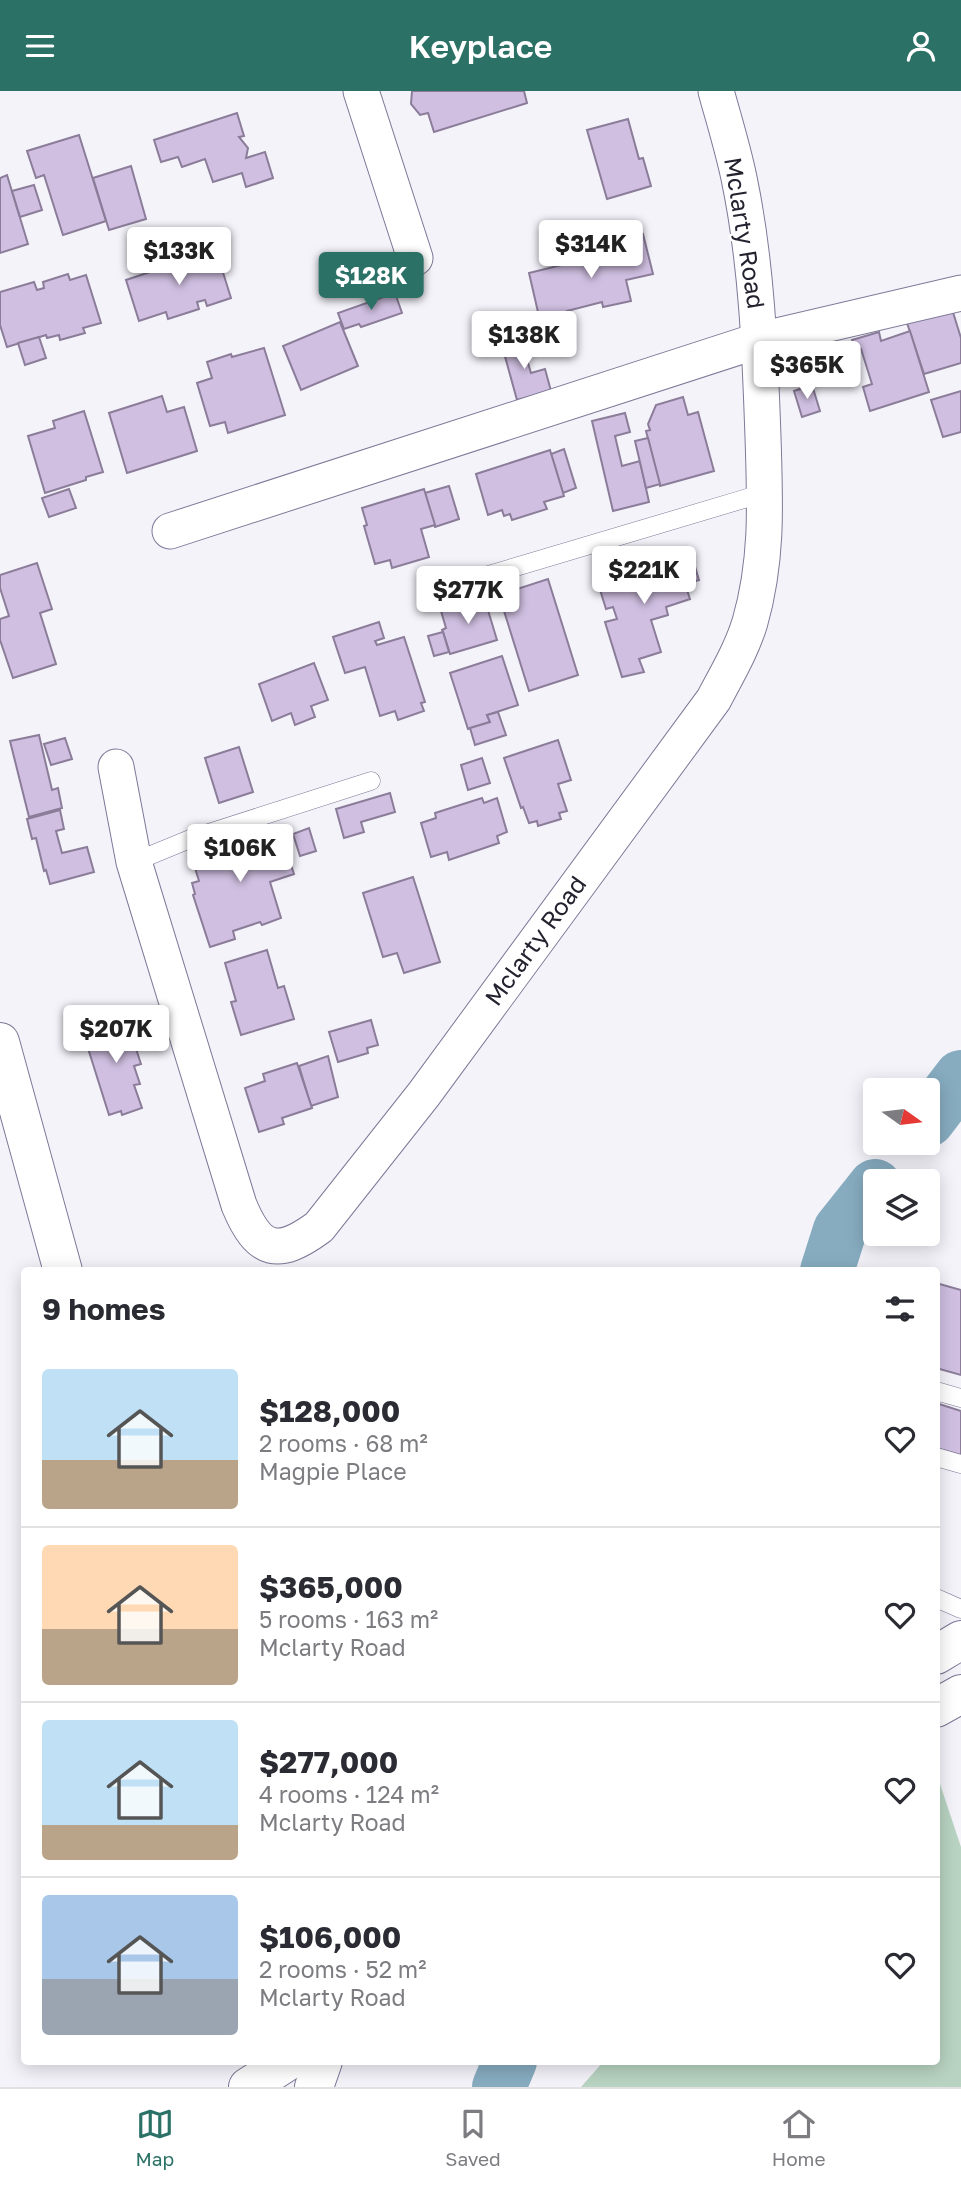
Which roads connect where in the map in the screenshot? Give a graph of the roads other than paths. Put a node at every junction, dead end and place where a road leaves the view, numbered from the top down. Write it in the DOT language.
graph roads {
  1 [pos="361,91"];
  2 [pos="716,91"];
  3 [pos="415,258"];
  4 [pos="960,295"];
  5 [pos="760,340"];
  6 [pos="764,493"];
  7 [pos="170,531"];
  8 [pos="435,591"];
  9 [pos="116,767"];
  10 [pos="371,781"];
  11 [pos="134,862"];
  12 [pos="0,1042"];
  13 [pos="62,1267"];
  14 [pos="940,1392"];
  15 [pos="961,1398"];
  16 [pos="940,1458"];
  17 [pos="961,1464"];
  18 [pos="940,1600"];
  19 [pos="961,1608"];
  20 [pos="961,1640"];
  21 [pos="940,1653"];
  22 [pos="961,1694"];
  23 [pos="940,1706"];
  24 [pos="289,2065"];
  25 [pos="322,2065"];
  26 [pos="248,2087"];
  27 [pos="314,2087"];
  1 -- 3 [label="street"];
  2 -- 5 [label="street, Mclarty Road"];
  4 -- 5 [label="street"];
  5 -- 6 [label="street, Mclarty Road"];
  5 -- 7 [label="street"];
  6 -- 8 [label="lane"];
  6 -- 11 [label="street, Mclarty Road"];
  9 -- 11 [label="street, Mclarty Road"];
  10 -- 11 [label="lane"];
  12 -- 13 [label="main road"];
  14 -- 15 [label="lane"];
  16 -- 17 [label="lane"];
  18 -- 19 [label="lane"];
  20 -- 21 [label="main road"];
  22 -- 23 [label="main road"];
  24 -- 26 [label="main road"];
  25 -- 27 [label="main road"];
}
